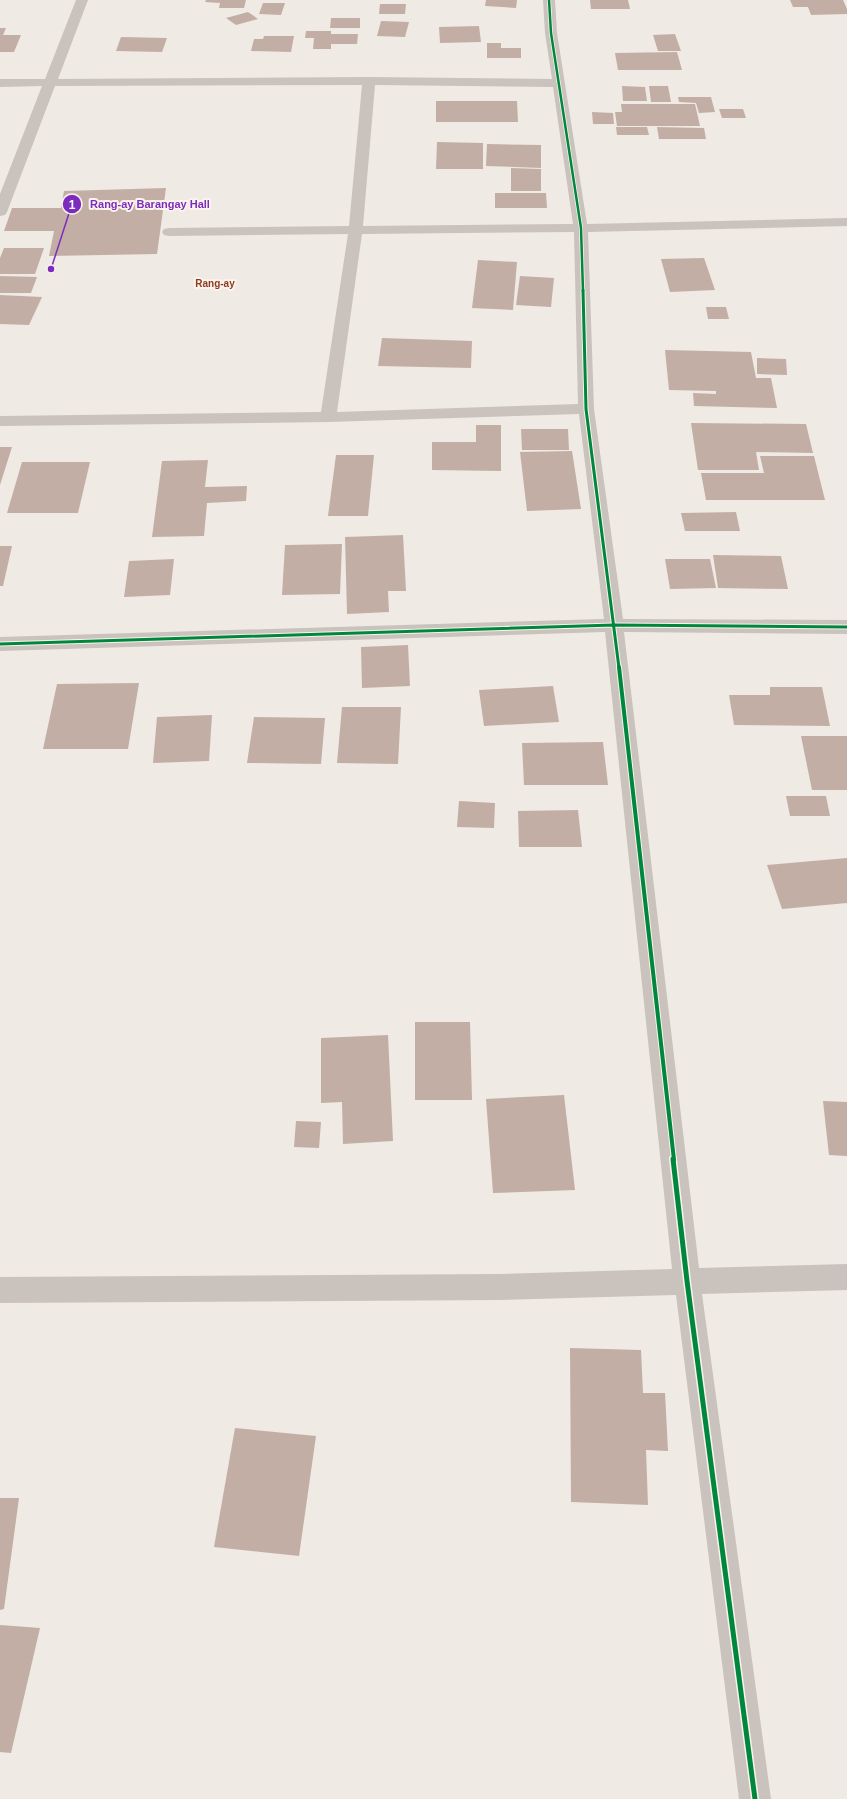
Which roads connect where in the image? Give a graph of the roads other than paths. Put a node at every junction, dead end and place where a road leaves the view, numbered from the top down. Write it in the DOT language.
graph roads {
  1 [pos="82,0"];
  2 [pos="549,0"];
  3 [pos="369,81"];
  4 [pos="559,82"];
  5 [pos="0,83"];
  6 [pos="48,84"];
  7 [pos="0,212"];
  8 [pos="847,222"];
  9 [pos="580,228"];
  10 [pos="356,230"];
  11 [pos="169,232"];
  12 [pos="586,409"];
  13 [pos="328,417"];
  14 [pos="0,421"];
  15 [pos="614,625"];
  16 [pos="847,627"];
  17 [pos="0,644"];
  18 [pos="847,1277"];
  19 [pos="687,1281"];
  20 [pos="0,1290"];
  21 [pos="755,1799"];
  1 -- 6 [label="street"];
  2 -- 4 [label="street"];
  3 -- 4 [label="street"];
  3 -- 6 [label="street"];
  3 -- 10 [label="street"];
  4 -- 9 [label="street"];
  5 -- 6 [label="street"];
  6 -- 7 [label="street"];
  8 -- 9 [label="street"];
  9 -- 10 [label="street"];
  9 -- 12 [label="street"];
  10 -- 11 [label="street"];
  10 -- 13 [label="street"];
  12 -- 13 [label="street"];
  12 -- 15 [label="street"];
  13 -- 14 [label="street"];
  15 -- 16 [label="street"];
  15 -- 17 [label="street"];
  15 -- 19 [label="street"];
  18 -- 19 [label="street"];
  19 -- 20 [label="street"];
  19 -- 21 [label="street"];
}
